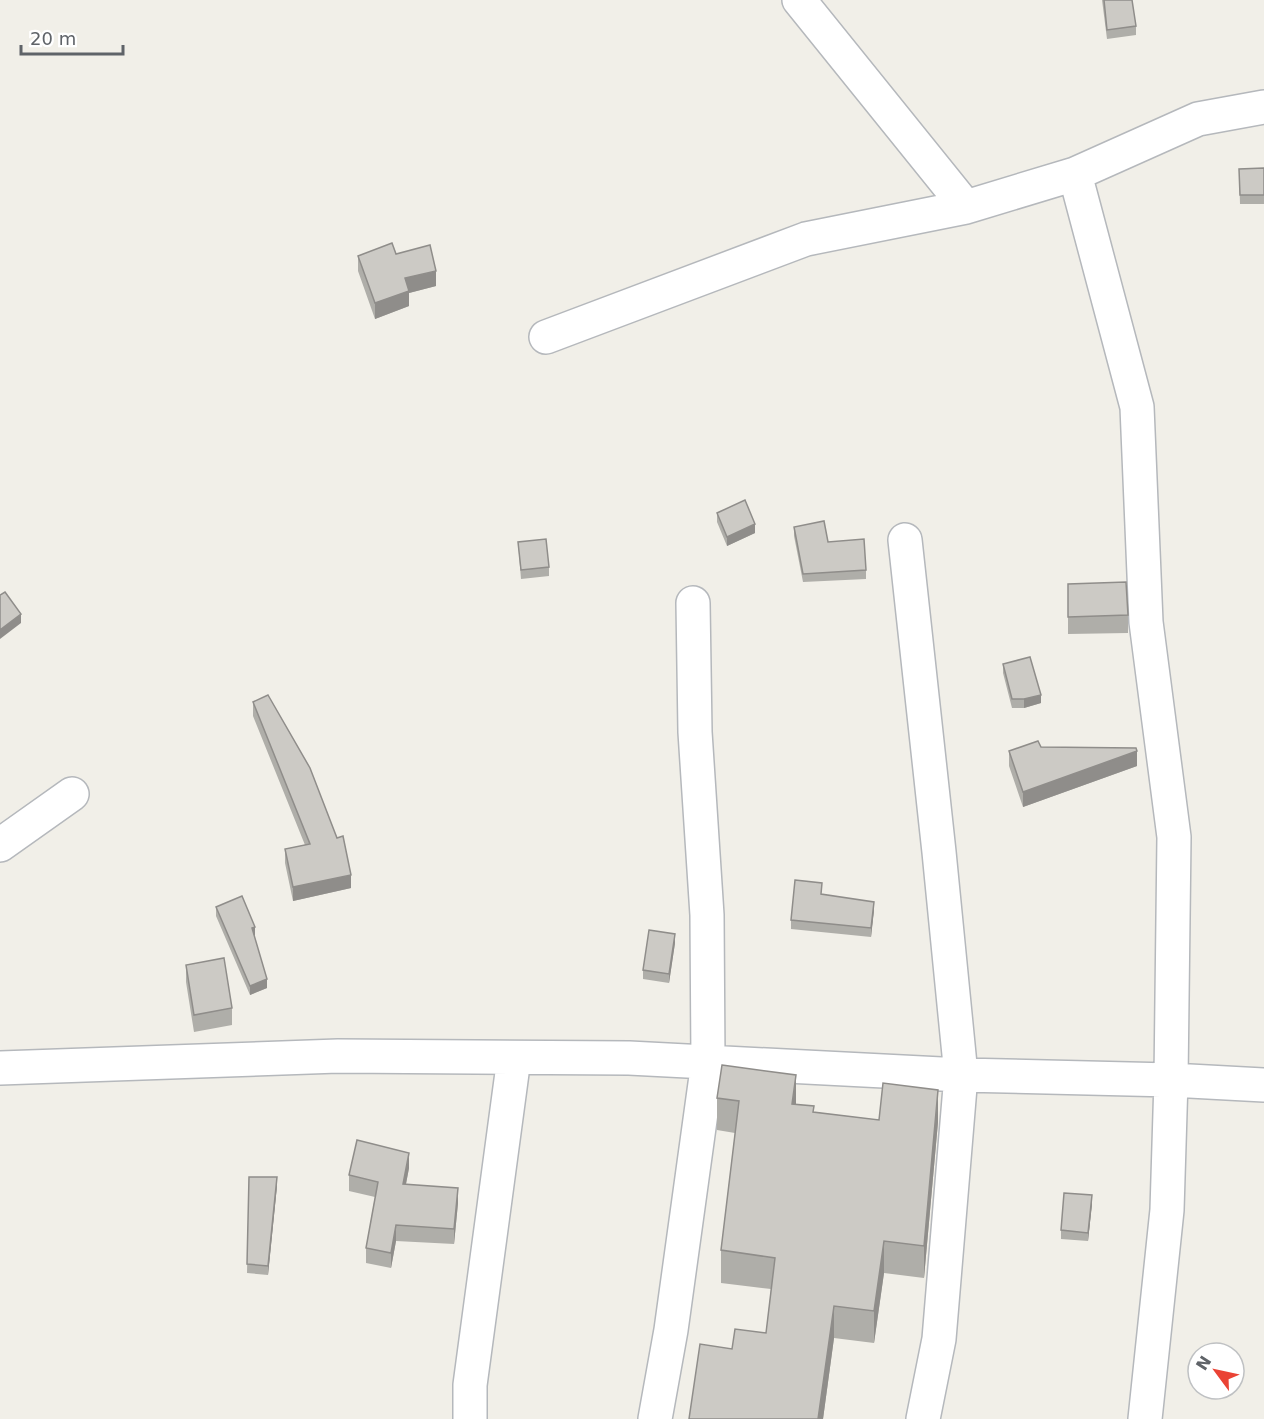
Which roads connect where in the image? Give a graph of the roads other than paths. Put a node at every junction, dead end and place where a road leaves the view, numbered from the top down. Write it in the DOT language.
graph roads {
  1 [pos="799,0"];
  2 [pos="1264,107"];
  3 [pos="1075,174"];
  4 [pos="966,207"];
  5 [pos="546,337"];
  6 [pos="904,540"];
  7 [pos="693,603"];
  8 [pos="72,794"];
  9 [pos="0,845"];
  10 [pos="514,1058"];
  11 [pos="708,1062"];
  12 [pos="0,1068"];
  13 [pos="961,1075"];
  14 [pos="1171,1080"];
  15 [pos="1264,1085"];
  16 [pos="470,1419"];
  17 [pos="655,1419"];
  18 [pos="923,1419"];
  19 [pos="1145,1419"];
  1 -- 4 [label="street"];
  2 -- 3 [label="street"];
  3 -- 4 [label="street"];
  3 -- 14 [label="street"];
  4 -- 5 [label="street"];
  6 -- 13 [label="street"];
  7 -- 11 [label="street"];
  8 -- 9 [label="street"];
  10 -- 11 [label="street"];
  10 -- 12 [label="street"];
  10 -- 16 [label="street"];
  11 -- 13 [label="street"];
  11 -- 17 [label="street"];
  13 -- 14 [label="street"];
  13 -- 18 [label="street"];
  14 -- 15 [label="street"];
  14 -- 19 [label="street"];
}
